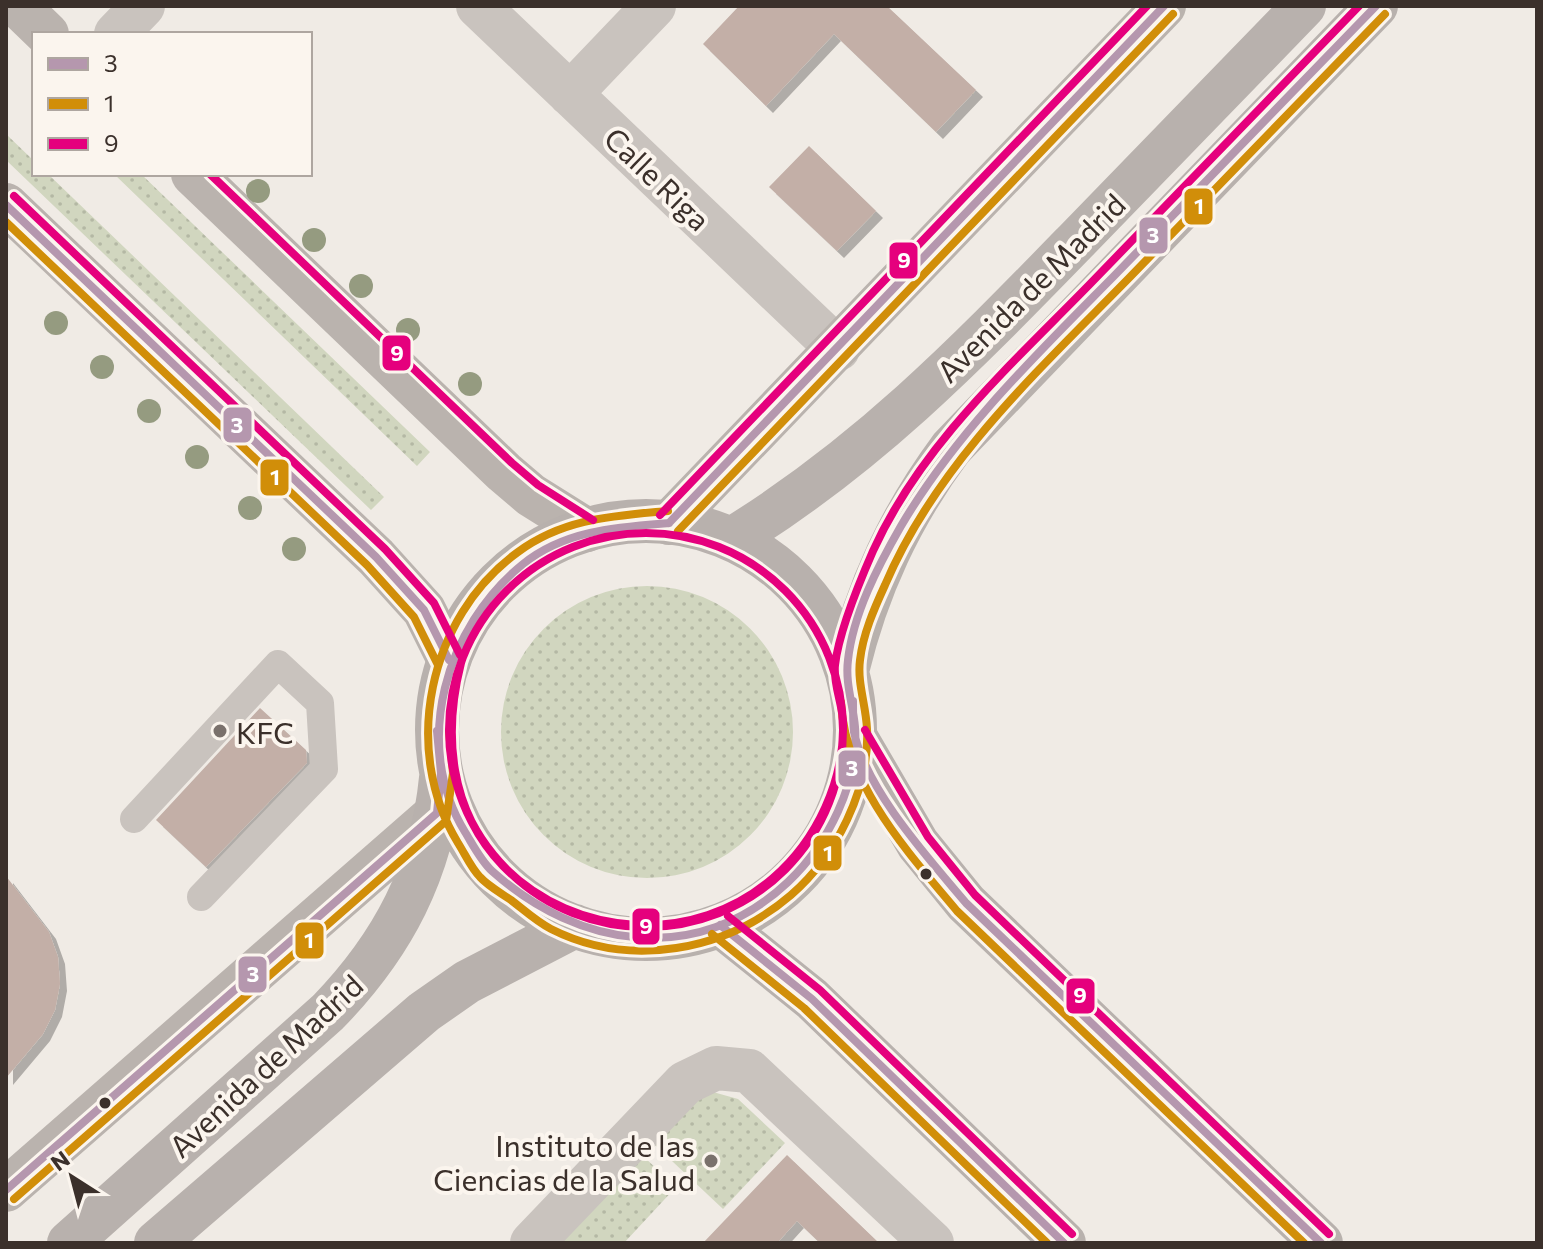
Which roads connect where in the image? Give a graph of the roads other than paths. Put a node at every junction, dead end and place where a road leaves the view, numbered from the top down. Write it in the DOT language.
graph roads {
  1 [pos="18,6"];
  2 [pos="143,6"];
  3 [pos="478,6"];
  4 [pos="654,6"];
  5 [pos="1164,6"];
  6 [pos="1304,6"];
  7 [pos="1376,6"];
  8 [pos="45,32"];
  9 [pos="118,32"];
  10 [pos="570,94"];
  11 [pos="195,176"];
  12 [pos="6,205"];
  13 [pos="838,349"];
  14 [pos="669,523"];
  15 [pos="587,530"];
  16 [pos="732,539"];
  17 [pos="449,660"];
  18 [pos="847,671"];
  19 [pos="855,736"];
  20 [pos="439,793"];
  21 [pos="134,819"];
  22 [pos="201,897"];
  23 [pos="720,925"];
  24 [pos="575,926"];
  25 [pos="6,1190"];
  26 [pos="69,1243"];
  27 [pos="156,1243"];
  28 [pos="532,1243"];
  29 [pos="932,1243"];
  30 [pos="1064,1243"];
  31 [pos="1321,1243"];
  1 -- 8 [label="main road"];
  2 -- 9 [label="street"];
  3 -- 10 [label="street, Calle Riga"];
  4 -- 10 [label="street"];
  5 -- 13 [label="main road"];
  6 -- 16 [label="main road, Avenida de Madrid"];
  7 -- 18 [label="main road, Avenida de Madrid"];
  10 -- 13 [label="street, Calle Riga"];
  11 -- 15 [label="main road"];
  12 -- 17 [label="main road"];
  13 -- 14 [label="main road"];
  14 -- 15 [label="main road, Avenida de Madrid"];
  14 -- 16 [label="main road, Avenida de Madrid"];
  15 -- 17 [label="main road, Avenida de Madrid"];
  16 -- 18 [label="main road, Avenida de Madrid"];
  17 -- 20 [label="main road, Avenida de Madrid"];
  18 -- 19 [label="main road, Avenida de Madrid"];
  19 -- 23 [label="main road, Avenida de Madrid"];
  19 -- 31 [label="main road"];
  20 -- 24 [label="main road, Avenida de Madrid"];
  20 -- 25 [label="main road"];
  20 -- 26 [label="main road, Avenida de Madrid"];
  21 -- 22 [label="lane"];
  23 -- 24 [label="main road, Avenida de Madrid"];
  23 -- 30 [label="main road"];
  24 -- 27 [label="main road, Avenida de Madrid"];
  28 -- 29 [label="street"];
}
